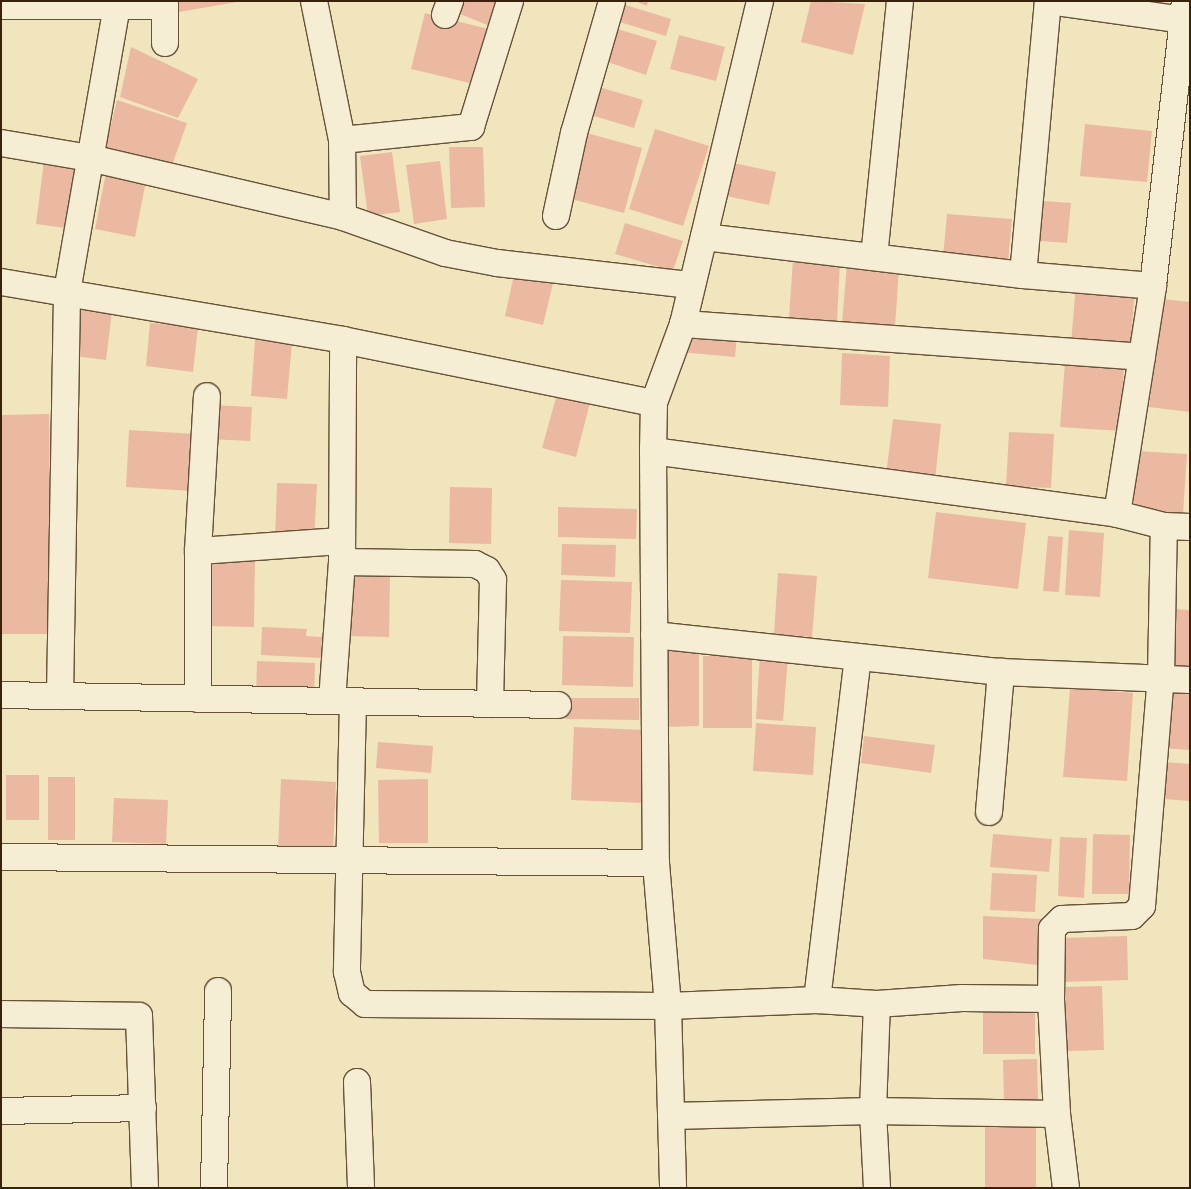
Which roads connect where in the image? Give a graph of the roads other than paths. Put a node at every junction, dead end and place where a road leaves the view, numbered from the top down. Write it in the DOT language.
graph roads {
  1 [pos="314,1"];
  2 [pos="510,1"];
  3 [pos="612,1"];
  4 [pos="760,1"];
  5 [pos="900,1"];
  6 [pos="1048,1"];
  7 [pos="39,3"];
  8 [pos="165,4"];
  9 [pos="1,6"];
  10 [pos="117,6"];
  11 [pos="1186,14"];
  12 [pos="165,43"];
  13 [pos="342,140"];
  14 [pos="1,143"];
  15 [pos="90,158"];
  16 [pos="556,216"];
  17 [pos="344,217"];
  18 [pos="704,237"];
  19 [pos="874,257"];
  20 [pos="1023,275"];
  21 [pos="1,282"];
  22 [pos="691,285"];
  23 [pos="1153,286"];
  24 [pos="67,292"];
  25 [pos="683,324"];
  26 [pos="344,340"];
  27 [pos="1142,357"];
  28 [pos="207,396"];
  29 [pos="654,403"];
  30 [pos="653,452"];
  31 [pos="1117,514"];
  32 [pos="1164,526"];
  33 [pos="1190,527"];
  34 [pos="198,551"];
  35 [pos="342,551"];
  36 [pos="654,635"];
  37 [pos="858,657"];
  38 [pos="1001,672"];
  39 [pos="1161,677"];
  40 [pos="1190,680"];
  41 [pos="1,695"];
  42 [pos="60,696"];
  43 [pos="198,699"];
  44 [pos="342,701"];
  45 [pos="490,704"];
  46 [pos="558,705"];
  47 [pos="989,812"];
  48 [pos="1,857"];
  49 [pos="351,862"];
  50 [pos="656,863"];
  51 [pos="218,991"];
  52 [pos="1051,999"];
  53 [pos="817,1000"];
  54 [pos="877,1004"];
  55 [pos="668,1006"];
  56 [pos="1,1014"];
  57 [pos="357,1082"];
  58 [pos="143,1108"];
  59 [pos="1,1111"];
  60 [pos="873,1111"];
  61 [pos="1057,1114"];
  62 [pos="671,1116"];
  63 [pos="145,1188"];
  64 [pos="214,1188"];
  65 [pos="361,1188"];
  66 [pos="673,1188"];
  67 [pos="877,1188"];
  68 [pos="1066,1188"];
  1 -- 13 [label="street"];
  2 -- 13 [label="street"];
  3 -- 16 [label="street"];
  4 -- 18 [label="street"];
  5 -- 19 [label="street"];
  6 -- 11 [label="street"];
  6 -- 20 [label="street"];
  7 -- 9 [label="street"];
  7 -- 10 [label="street"];
  8 -- 10 [label="street"];
  8 -- 12 [label="street"];
  10 -- 15 [label="street"];
  11 -- 23 [label="street"];
  13 -- 17 [label="street"];
  14 -- 15 [label="street"];
  15 -- 17 [label="street"];
  15 -- 24 [label="street"];
  17 -- 22 [label="street"];
  18 -- 19 [label="street"];
  18 -- 22 [label="street"];
  19 -- 20 [label="street"];
  20 -- 23 [label="street"];
  21 -- 24 [label="street"];
  22 -- 25 [label="street"];
  23 -- 27 [label="street"];
  24 -- 26 [label="street"];
  24 -- 42 [label="street"];
  25 -- 27 [label="street"];
  25 -- 29 [label="street"];
  26 -- 29 [label="street"];
  26 -- 35 [label="street"];
  27 -- 31 [label="street"];
  28 -- 34 [label="street"];
  29 -- 30 [label="street"];
  30 -- 31 [label="street"];
  30 -- 36 [label="street"];
  31 -- 32 [label="street"];
  32 -- 33 [label="street"];
  32 -- 39 [label="street"];
  34 -- 35 [label="street"];
  34 -- 43 [label="street"];
  35 -- 44 [label="street"];
  35 -- 45 [label="street"];
  36 -- 37 [label="street"];
  36 -- 50 [label="street"];
  37 -- 38 [label="street"];
  37 -- 53 [label="street"];
  38 -- 39 [label="street"];
  38 -- 47 [label="street"];
  39 -- 40 [label="street"];
  39 -- 52 [label="street"];
  41 -- 42 [label="street"];
  42 -- 43 [label="street"];
  43 -- 44 [label="street"];
  44 -- 45 [label="street"];
  44 -- 49 [label="street"];
  45 -- 46 [label="street"];
  48 -- 49 [label="street"];
  49 -- 50 [label="street"];
  49 -- 55 [label="street"];
  50 -- 55 [label="street"];
  51 -- 64 [label="street"];
  52 -- 54 [label="street"];
  52 -- 61 [label="street"];
  53 -- 54 [label="street"];
  53 -- 55 [label="street"];
  54 -- 60 [label="street"];
  55 -- 62 [label="street"];
  56 -- 58 [label="street"];
  57 -- 65 [label="street"];
  58 -- 59 [label="street"];
  58 -- 63 [label="street"];
  60 -- 61 [label="street"];
  60 -- 62 [label="street"];
  60 -- 67 [label="street"];
  61 -- 68 [label="street"];
  62 -- 66 [label="street"];
}
